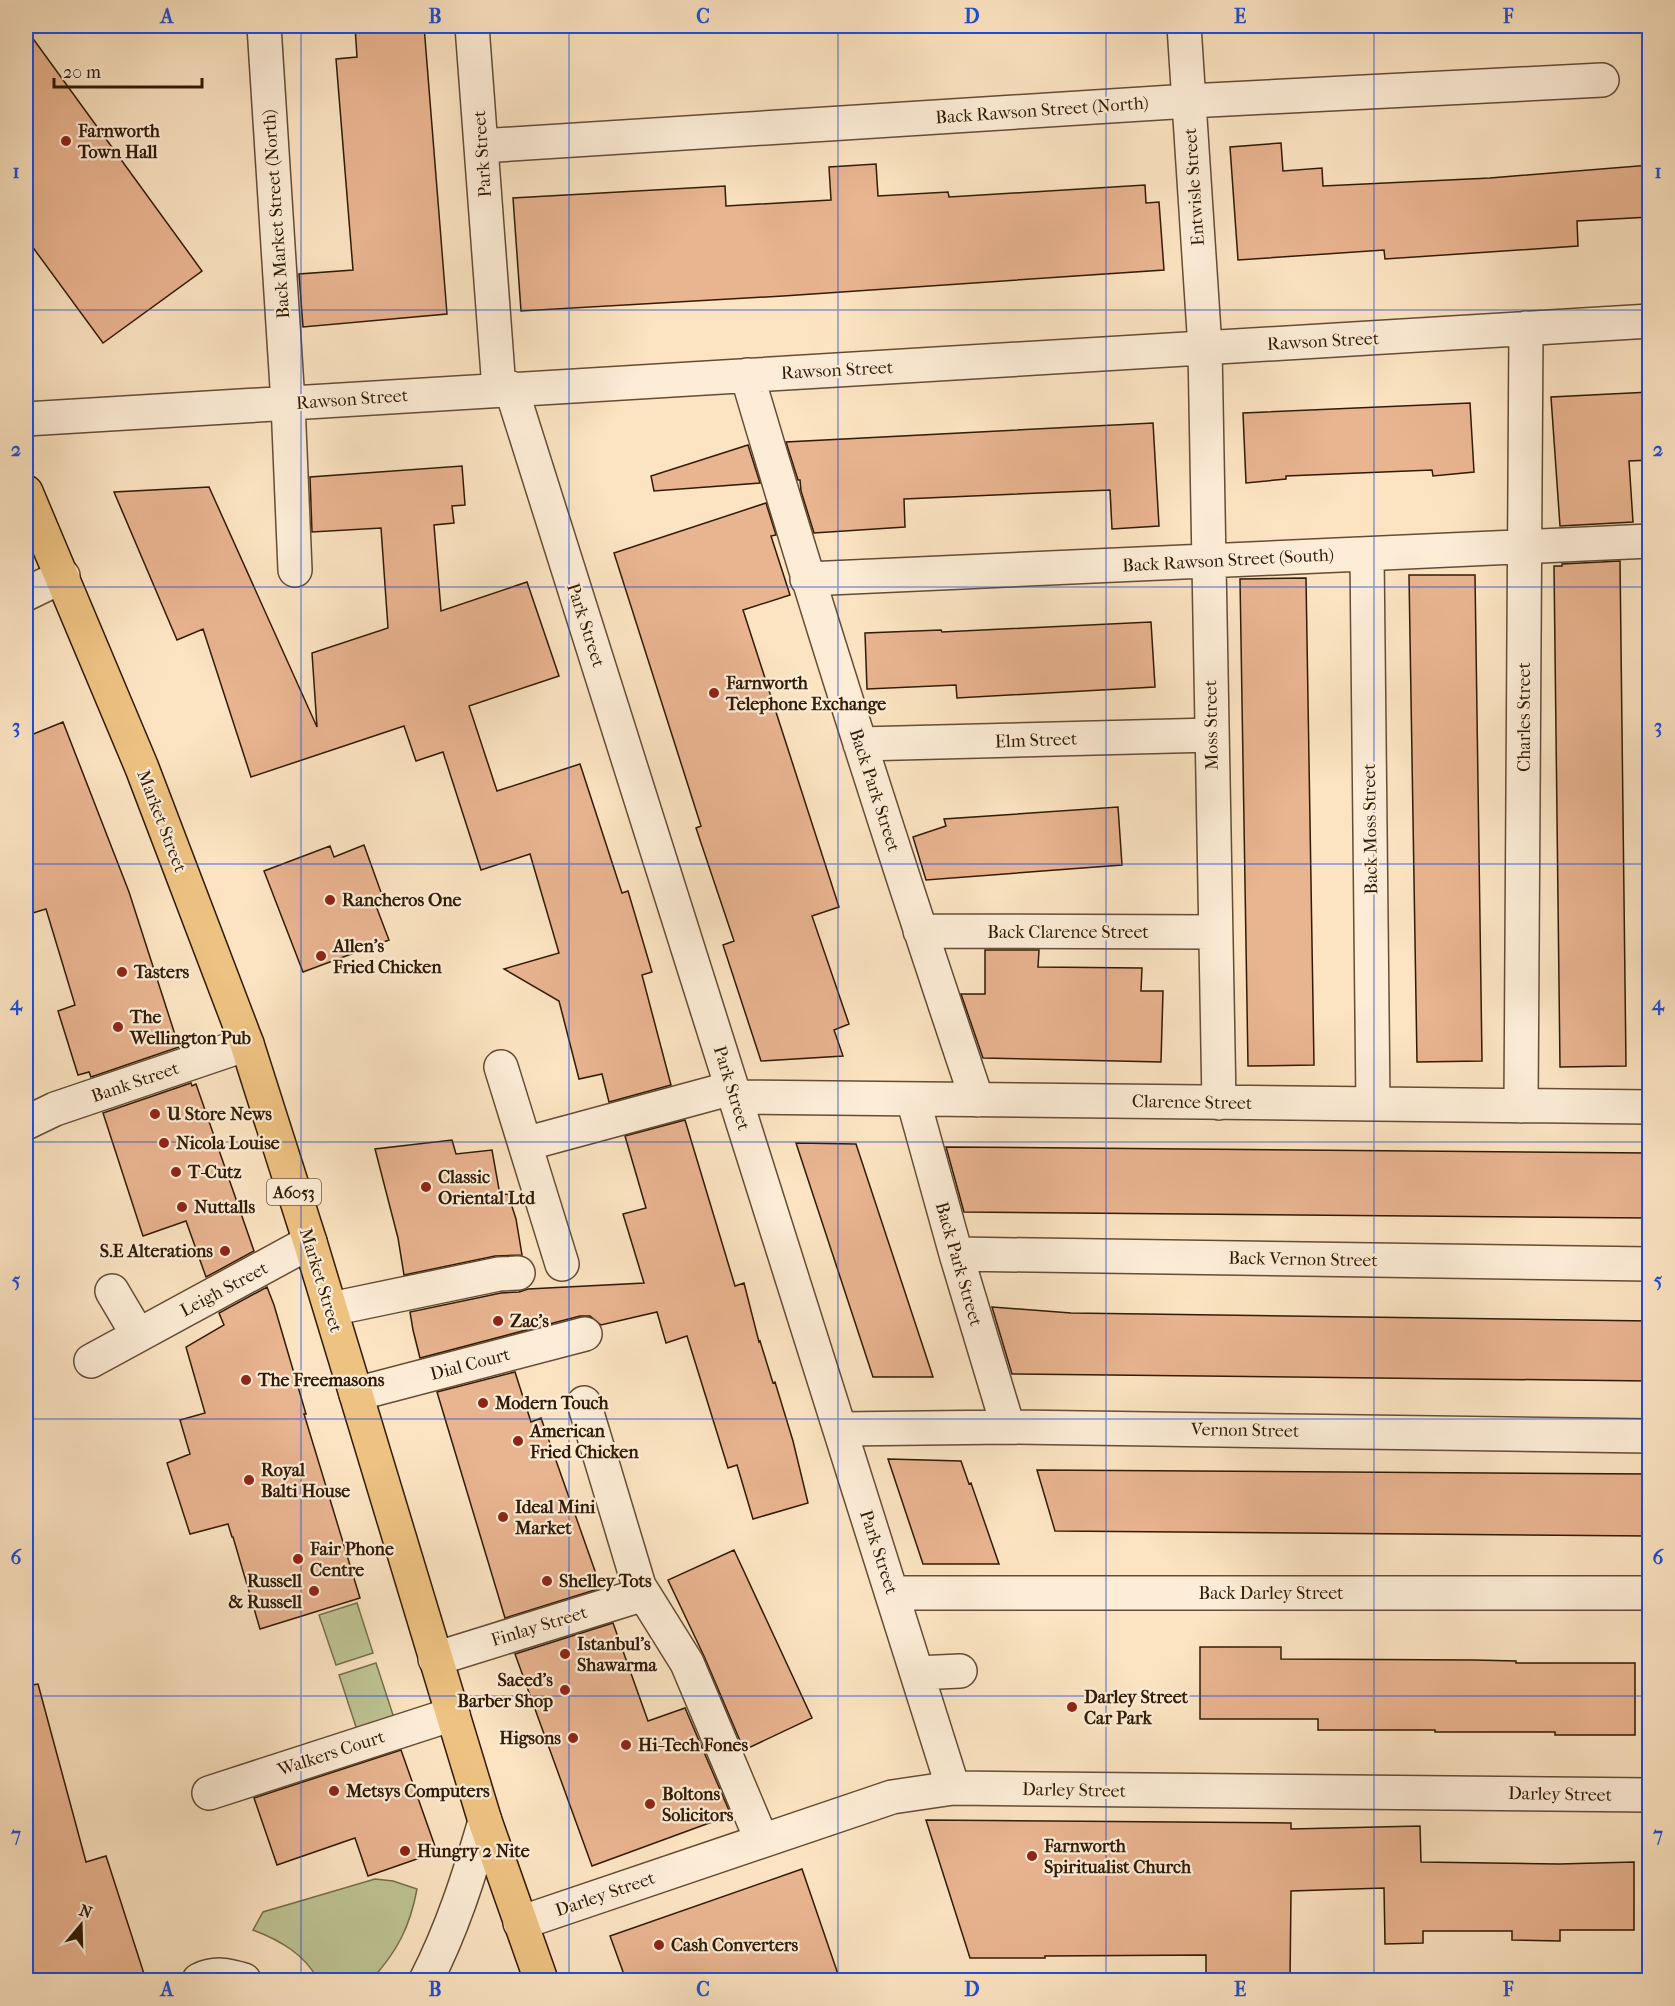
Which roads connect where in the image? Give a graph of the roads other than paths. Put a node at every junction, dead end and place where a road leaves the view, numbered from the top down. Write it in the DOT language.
graph roads {
  1 [pos="264,26"];
  2 [pos="472,26"];
  3 [pos="1184,26"];
  4 [pos="1602,80"];
  5 [pos="1189,101"];
  6 [pos="481,146"];
  7 [pos="1650,321"];
  8 [pos="1526,328"];
  9 [pos="1205,348"];
  10 [pos="747,375"];
  11 [pos="505,389"];
  12 [pos="288,403"];
  13 [pos="26,419"];
  14 [pos="26,492"];
  15 [pos="1650,541"];
  16 [pos="1525,547"];
  17 [pos="1367,554"];
  18 [pos="1209,561"];
  19 [pos="296,570"];
  20 [pos="63,576"];
  21 [pos="807,579"];
  22 [pos="26,594"];
  23 [pos="1212,735"];
  24 [pos="860,744"];
  25 [pos="920,931"];
  26 [pos="1215,932"];
  27 [pos="247,1044"];
  28 [pos="501,1067"];
  29 [pos="734,1092"];
  30 [pos="913,1100"];
  31 [pos="977,1100"];
  32 [pos="1219,1103"];
  33 [pos="1373,1104"];
  34 [pos="1521,1106"];
  35 [pos="1650,1107"];
  36 [pos="26,1124"];
  37 [pos="525,1144"];
  38 [pos="310,1242"];
  39 [pos="956,1254"];
  40 [pos="562,1264"];
  41 [pos="1650,1264"];
  42 [pos="518,1273"];
  43 [pos="112,1291"];
  44 [pos="331,1309"];
  45 [pos="585,1334"];
  46 [pos="138,1335"];
  47 [pos="91,1361"];
  48 [pos="356,1394"];
  49 [pos="584,1403"];
  50 [pos="1008,1427"];
  51 [pos="840,1429"];
  52 [pos="1650,1436"];
  53 [pos="892,1593"];
  54 [pos="1650,1593"];
  55 [pos="644,1594"];
  56 [pos="435,1659"];
  57 [pos="960,1671"];
  58 [pos="917,1673"];
  59 [pos="453,1714"];
  60 [pos="954,1788"];
  61 [pos="209,1792"];
  62 [pos="1650,1795"];
  63 [pos="485,1821"];
  64 [pos="762,1841"];
  65 [pos="520,1923"];
  66 [pos="199,1980"];
  67 [pos="244,1980"];
  68 [pos="426,1980"];
  69 [pos="541,1980"];
  1 -- 12 [label="street, Back Market Street (North)"];
  2 -- 6 [label="street, Park Street"];
  3 -- 5 [label="street, Entwisle Street"];
  4 -- 5 [label="street, Back Rawson Street (North)"];
  5 -- 6 [label="street, Back Rawson Street (North)"];
  5 -- 9 [label="street, Entwisle Street"];
  6 -- 11 [label="street, Park Street"];
  7 -- 8 [label="street, Rawson Street"];
  8 -- 9 [label="street, Rawson Street"];
  8 -- 16 [label="street, Charles Street"];
  9 -- 10 [label="street, Rawson Street"];
  9 -- 18 [label="street, Moss Street"];
  10 -- 11 [label="street, Rawson Street"];
  10 -- 21 [label="street, Back Park Street"];
  11 -- 12 [label="street, Rawson Street"];
  11 -- 29 [label="street, Park Street"];
  12 -- 13 [label="street, Rawson Street"];
  12 -- 19 [label="street, Back Market Street (North)"];
  14 -- 20 [label="main road, Market Street / A6053"];
  15 -- 16 [label="street, Back Rawson Street (South)"];
  16 -- 17 [label="street, Back Rawson Street (South)"];
  16 -- 34 [label="street, Charles Street"];
  17 -- 18 [label="street, Back Rawson Street (South)"];
  17 -- 33 [label="street, Back Moss Street"];
  18 -- 21 [label="street, Back Rawson Street (South)"];
  18 -- 23 [label="street, Moss Street"];
  20 -- 22 [label="street"];
  20 -- 27 [label="main road, Market Street / A6053"];
  21 -- 24 [label="street, Back Park Street"];
  23 -- 24 [label="street, Elm Street"];
  23 -- 26 [label="street, Moss Street"];
  24 -- 25 [label="street, Back Park Street"];
  25 -- 26 [label="street, Back Clarence Street"];
  25 -- 31 [label="street, Back Park Street"];
  26 -- 32 [label="street, Moss Street"];
  27 -- 36 [label="street, Bank Street"];
  27 -- 38 [label="main road, Market Street / A6053"];
  28 -- 37 [label="street"];
  29 -- 30 [label="street, Clarence Street"];
  29 -- 37 [label="street, Clarence Street"];
  29 -- 51 [label="street, Park Street"];
  30 -- 31 [label="street, Clarence Street"];
  30 -- 39 [label="street, Back Park Street"];
  31 -- 32 [label="street, Clarence Street"];
  32 -- 33 [label="street, Clarence Street"];
  33 -- 34 [label="street, Clarence Street"];
  34 -- 35 [label="street, Clarence Street"];
  37 -- 40 [label="street"];
  38 -- 44 [label="main road, Market Street / A6053"];
  38 -- 46 [label="street, Leigh Street"];
  39 -- 41 [label="street, Back Vernon Street"];
  39 -- 50 [label="street, Back Park Street"];
  42 -- 44 [label="street"];
  43 -- 46 [label="street"];
  44 -- 48 [label="main road, Market Street / A6053"];
  45 -- 48 [label="street, Dial Court"];
  46 -- 47 [label="street, Leigh Street"];
  48 -- 56 [label="main road, Market Street / A6053"];
  49 -- 55 [label="street"];
  50 -- 51 [label="street, Vernon Street"];
  50 -- 52 [label="street, Vernon Street"];
  51 -- 53 [label="street, Park Street"];
  53 -- 54 [label="street, Back Darley Street"];
  53 -- 58 [label="street, Park Street"];
  55 -- 56 [label="street, Finlay Street"];
  55 -- 64 [label="street"];
  56 -- 59 [label="main road, Market Street / A6053"];
  57 -- 58 [label="street"];
  58 -- 60 [label="street, Park Street"];
  59 -- 61 [label="street, Walkers Court"];
  59 -- 63 [label="main road, Market Street / A6053"];
  60 -- 62 [label="street, Darley Street"];
  60 -- 64 [label="street, Darley Street"];
  63 -- 65 [label="main road, Market Street / A6053"];
  63 -- 68 [label="street"];
  64 -- 65 [label="street, Darley Street"];
  65 -- 69 [label="main road, Market Street / A6053"];
  66 -- 67 [label="street"];
}
